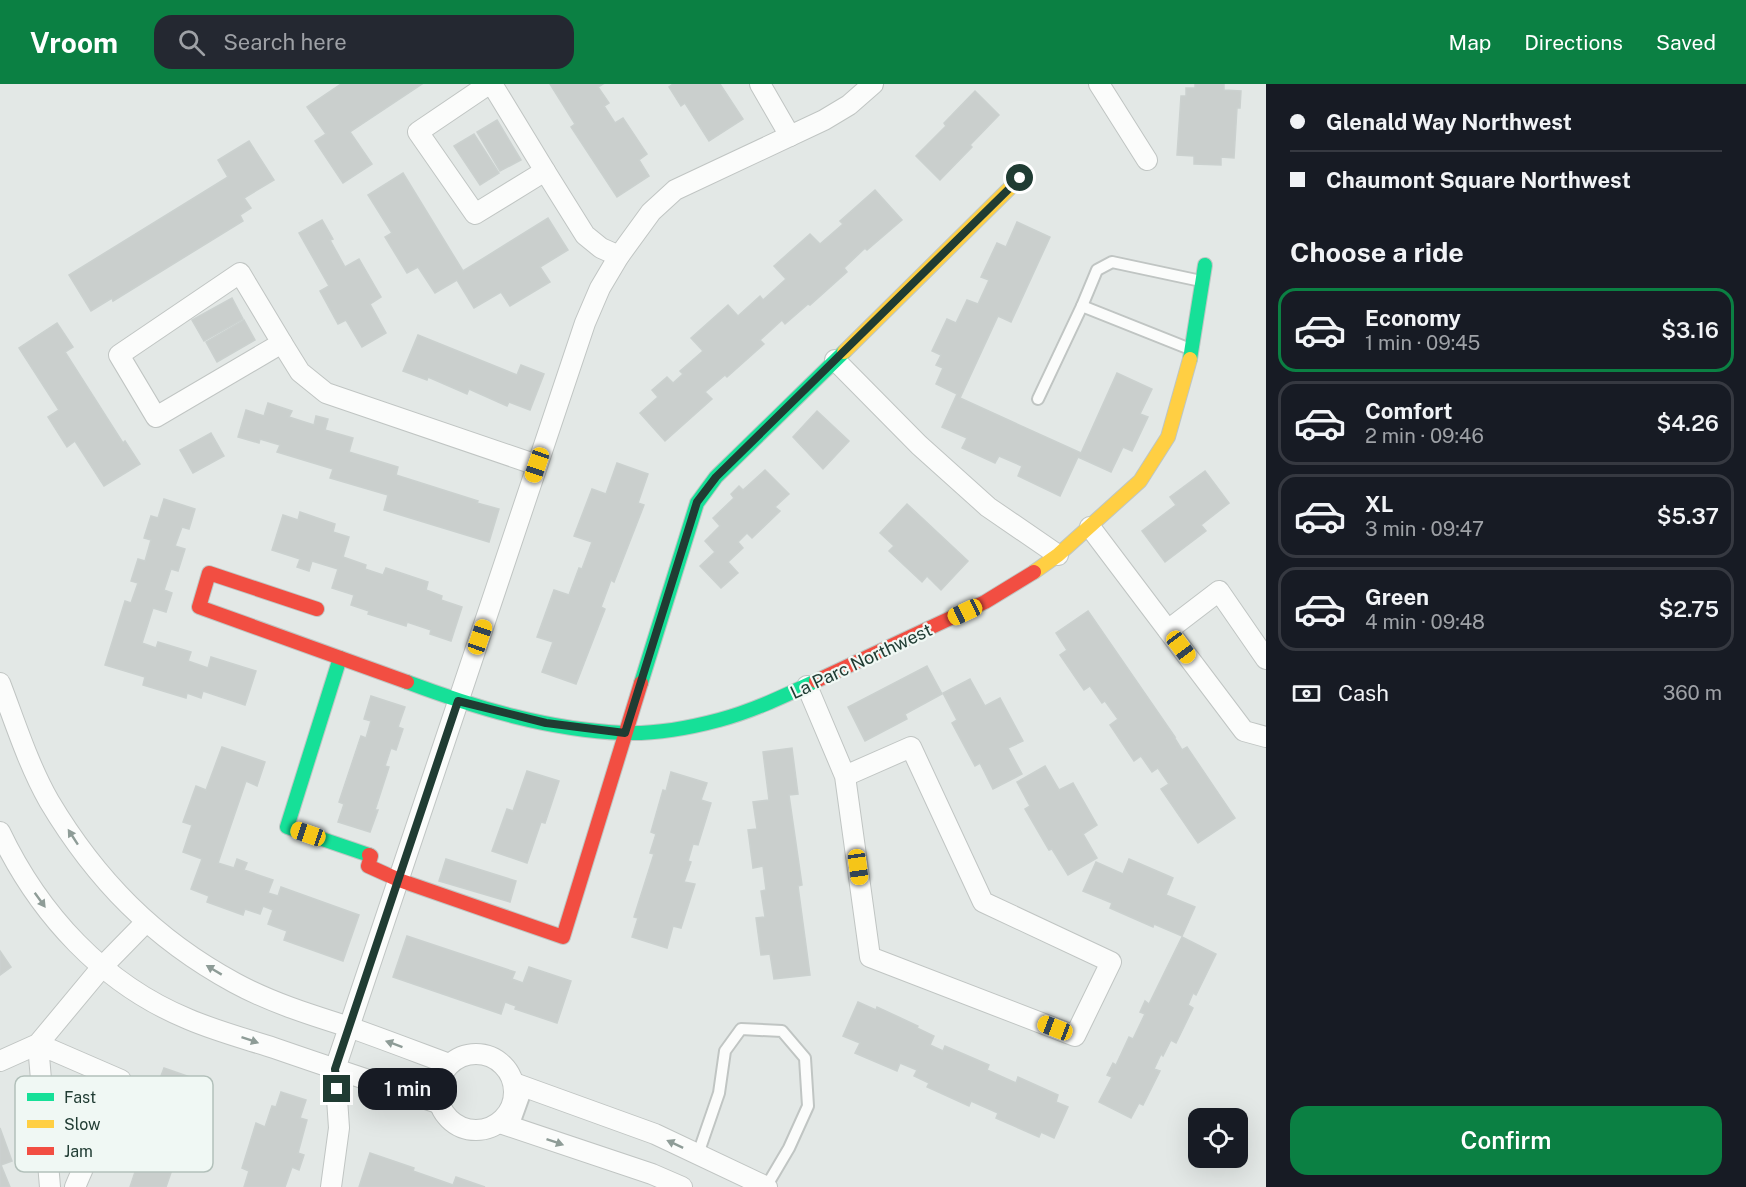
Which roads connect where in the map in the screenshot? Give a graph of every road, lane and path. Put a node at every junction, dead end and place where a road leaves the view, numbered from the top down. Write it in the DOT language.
graph roads {
  1 [pos="491,84"];
  2 [pos="760,84"];
  3 [pos="873,84"];
  4 [pos="1099,84"];
  5 [pos="790,136"];
  6 [pos="1147,160"];
  7 [pos="545,171"];
  8 [pos="1020,178"];
  9 [pos="619,256"];
  10 [pos="1205,265"];
  11 [pos="1203,281"];
  12 [pos="1082,306"];
  13 [pos="282,343"];
  14 [pos="1193,351"];
  15 [pos="836,360"];
  16 [pos="1038,399"];
  17 [pos="537,465"];
  18 [pos="1090,527"];
  19 [pos="1058,555"];
  20 [pos="317,609"];
  21 [pos="1168,630"];
  22 [pos="340,658"];
  23 [pos="1266,659"];
  24 [pos="0,683"];
  25 [pos="807,686"];
  26 [pos="458,701"];
  27 [pos="625,733"];
  28 [pos="1266,737"];
  29 [pos="845,776"];
  30 [pos="0,832"];
  31 [pos="399,880"];
  32 [pos="146,922"];
  33 [pos="102,967"];
  34 [pos="349,1028"];
  35 [pos="38,1044"];
  36 [pos="0,1061"];
  37 [pos="448,1064"];
  38 [pos="335,1069"];
  39 [pos="41,1076"];
  40 [pos="112,1076"];
  41 [pos="520,1085"];
  42 [pos="438,1103"];
  43 [pos="506,1125"];
  44 [pos="698,1154"];
  45 [pos="49,1172"];
  46 [pos="81,1172"];
  47 [pos="50,1187"];
  48 [pos="75,1187"];
  49 [pos="331,1187"];
  50 [pos="682,1187"];
  51 [pos="766,1187"];
  1 -- 7 [label="street"];
  1 -- 7 [label="street"];
  2 -- 5 [label="street"];
  3 -- 5 [label="street"];
  4 -- 6 [label="street"];
  5 -- 9 [label="street"];
  7 -- 9 [label="street"];
  8 -- 15 [label="street"];
  9 -- 17 [label="street"];
  10 -- 11 [label="street, La Parc Northwest"];
  11 -- 12 [label="lane"];
  11 -- 14 [label="street, La Parc Northwest"];
  12 -- 14 [label="lane"];
  12 -- 16 [label="lane"];
  13 -- 13 [label="street"];
  13 -- 17 [label="street"];
  14 -- 18 [label="street, La Parc Northwest"];
  15 -- 19 [label="street"];
  15 -- 27 [label="street"];
  17 -- 26 [label="street"];
  18 -- 19 [label="street, La Parc Northwest"];
  18 -- 21 [label="street"];
  19 -- 25 [label="street, La Parc Northwest"];
  20 -- 22 [label="street, La Parc Northwest"];
  21 -- 23 [label="street"];
  21 -- 28 [label="street"];
  22 -- 26 [label="street, La Parc Northwest"];
  22 -- 31 [label="street"];
  32 -- 24 [label="street, one-way"];
  25 -- 27 [label="street, La Parc Northwest"];
  25 -- 29 [label="street"];
  26 -- 27 [label="street, La Parc Northwest"];
  26 -- 31 [label="street"];
  27 -- 31 [label="street"];
  29 -- 29 [label="street"];
  30 -- 33 [label="street, one-way"];
  31 -- 34 [label="street"];
  32 -- 33 [label="street"];
  34 -- 32 [label="street, one-way"];
  33 -- 35 [label="street"];
  33 -- 38 [label="street, one-way"];
  37 -- 34 [label="street, one-way"];
  34 -- 38 [label="street"];
  35 -- 36 [label="street"];
  35 -- 39 [label="street"];
  35 -- 40 [label="street"];
  37 -- 41 [label="street"];
  37 -- 42 [label="street"];
  38 -- 42 [label="street"];
  38 -- 49 [label="street"];
  41 -- 43 [label="street"];
  44 -- 41 [label="street, one-way"];
  42 -- 43 [label="street"];
  43 -- 50 [label="street, one-way"];
  44 -- 51 [label="street"];
  44 -- 51 [label="lane"];
  45 -- 47 [label="street"];
  46 -- 48 [label="street"];
}
